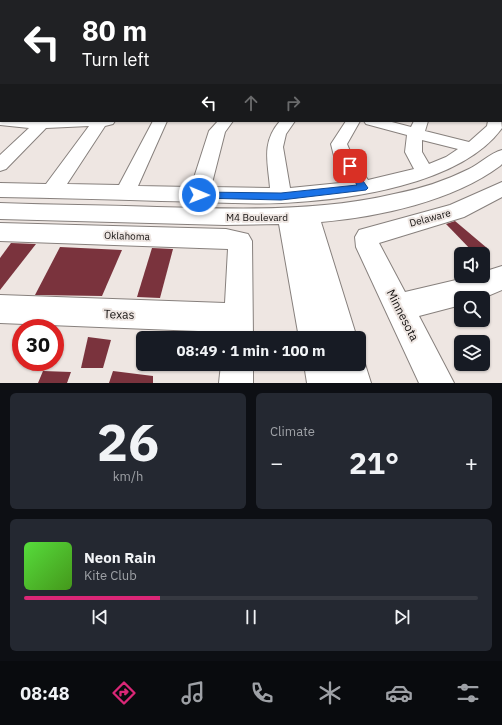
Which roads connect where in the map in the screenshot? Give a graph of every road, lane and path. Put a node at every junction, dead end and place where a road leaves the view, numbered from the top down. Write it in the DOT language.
graph roads {
  1 [pos="14,122"];
  2 [pos="104,122"];
  3 [pos="160,122"];
  4 [pos="225,122"];
  5 [pos="287,122"];
  6 [pos="352,122"];
  7 [pos="379,122"];
  8 [pos="495,122"];
  9 [pos="42,124"];
  10 [pos="419,127"];
  11 [pos="472,148"];
  12 [pos="502,155"];
  13 [pos="0,165"];
  14 [pos="424,172"];
  15 [pos="363,188"];
  16 [pos="502,189"];
  17 [pos="0,190"];
  18 [pos="52,191"];
  19 [pos="125,193"];
  20 [pos="199,195"];
  21 [pos="293,210"];
  22 [pos="0,211"];
  23 [pos="0,232"];
  24 [pos="368,247"];
  25 [pos="502,278"];
  26 [pos="400,307"];
  27 [pos="0,309"];
  28 [pos="238,328"];
  29 [pos="313,331"];
  30 [pos="339,331"];
  31 [pos="237,371"];
  32 [pos="321,371"];
  33 [pos="351,371"];
  34 [pos="236,383"];
  35 [pos="324,383"];
  36 [pos="354,383"];
  37 [pos="437,383"];
  1 -- 9 [label="street"];
  2 -- 9 [label="street"];
  2 -- 18 [label="street"];
  3 -- 19 [label="street"];
  4 -- 20 [label="street"];
  5 -- 21 [label="street"];
  6 -- 15 [label="street"];
  7 -- 10 [label="street"];
  8 -- 11 [label="street"];
  9 -- 13 [label="street"];
  10 -- 11 [label="street"];
  10 -- 14 [label="street"];
  11 -- 14 [label="street"];
  12 -- 21 [label="street, M4 Boulevard"];
  14 -- 15 [label="street"];
  15 -- 21 [label="street"];
  16 -- 24 [label="street, Delaware"];
  17 -- 18 [label="street"];
  18 -- 19 [label="street"];
  19 -- 20 [label="street"];
  20 -- 21 [label="street"];
  21 -- 22 [label="street, M4 Boulevard"];
  21 -- 29 [label="street"];
  21 -- 30 [label="street"];
  23 -- 28 [label="street, Oklahoma"];
  24 -- 26 [label="street, Minnesota"];
  25 -- 26 [label="street"];
  26 -- 37 [label="street, Minnesota"];
  27 -- 28 [label="street, Texas"];
  31 -- 34 [label="street"];
  32 -- 35 [label="street"];
  33 -- 36 [label="street"];
}
